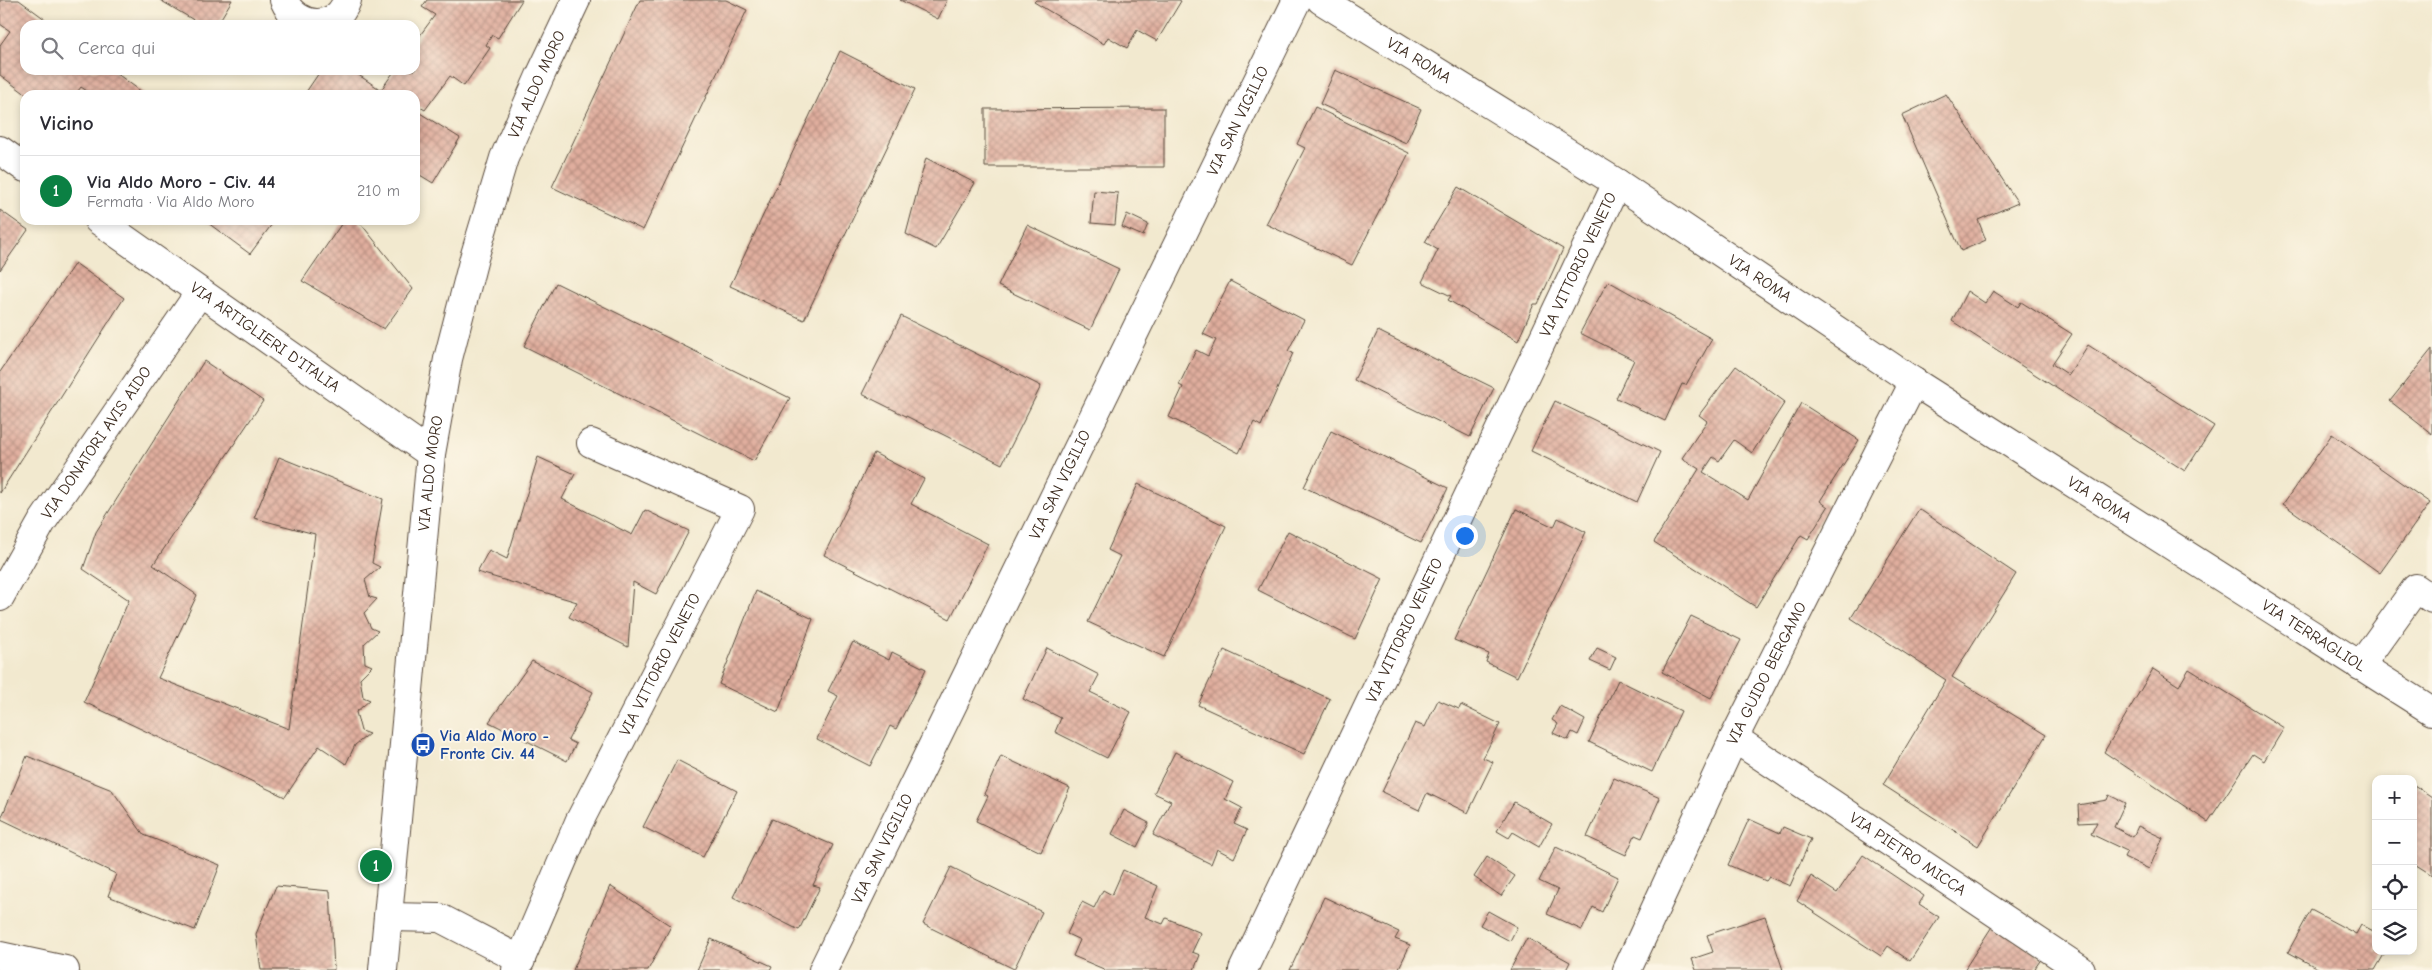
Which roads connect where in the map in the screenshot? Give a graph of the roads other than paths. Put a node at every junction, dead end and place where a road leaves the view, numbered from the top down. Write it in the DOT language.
graph roads {
  1 [pos="284,0"];
  2 [pos="347,0"];
  3 [pos="576,0"];
  4 [pos="1297,0"];
  5 [pos="1321,0"];
  6 [pos="301,20"];
  7 [pos="330,20"];
  8 [pos="0,150"];
  9 [pos="20,164"];
  10 [pos="1617,183"];
  11 [pos="105,225"];
  12 [pos="200,292"];
  13 [pos="1914,382"];
  14 [pos="591,443"];
  15 [pos="431,454"];
  16 [pos="2196,561"];
  17 [pos="0,598"];
  18 [pos="2432,599"];
  19 [pos="2360,666"];
  20 [pos="2432,711"];
  21 [pos="1734,738"];
  22 [pos="388,917"];
  23 [pos="0,956"];
  24 [pos="518,965"];
  25 [pos="64,970"];
  26 [pos="383,970"];
  27 [pos="823,970"];
  28 [pos="1243,970"];
  29 [pos="1627,970"];
  30 [pos="2081,970"];
  1 -- 6 [label="street"];
  2 -- 7 [label="street"];
  3 -- 15 [label="street, VIA ALDO MORO"];
  4 -- 27 [label="street, VIA SAN VIGILIO"];
  5 -- 10 [label="street, VIA ROMA"];
  8 -- 9 [label="street"];
  10 -- 13 [label="street, VIA ROMA"];
  10 -- 28 [label="street, VIA VITTORIO VENETO"];
  11 -- 12 [label="street, VIA ARTIGLIERI D'ITALIA"];
  12 -- 15 [label="street, VIA ARTIGLIERI D'ITALIA"];
  12 -- 17 [label="street, VIA DONATORI AVIS AIDO"];
  13 -- 16 [label="street, VIA ROMA"];
  13 -- 21 [label="street, VIA GUIDO BERGAMO"];
  14 -- 24 [label="street, VIA VITTORIO VENETO"];
  15 -- 22 [label="street, VIA ALDO MORO"];
  16 -- 19 [label="street, VIA TERRAGLIOL"];
  18 -- 19 [label="street"];
  19 -- 20 [label="street, VIA TERRAGLIOL"];
  21 -- 29 [label="street, VIA GUIDO BERGAMO"];
  21 -- 30 [label="street, VIA PIETRO MICCA"];
  22 -- 24 [label="street"];
  22 -- 26 [label="street, VIA ALDO MORO"];
  23 -- 25 [label="street"];
}
